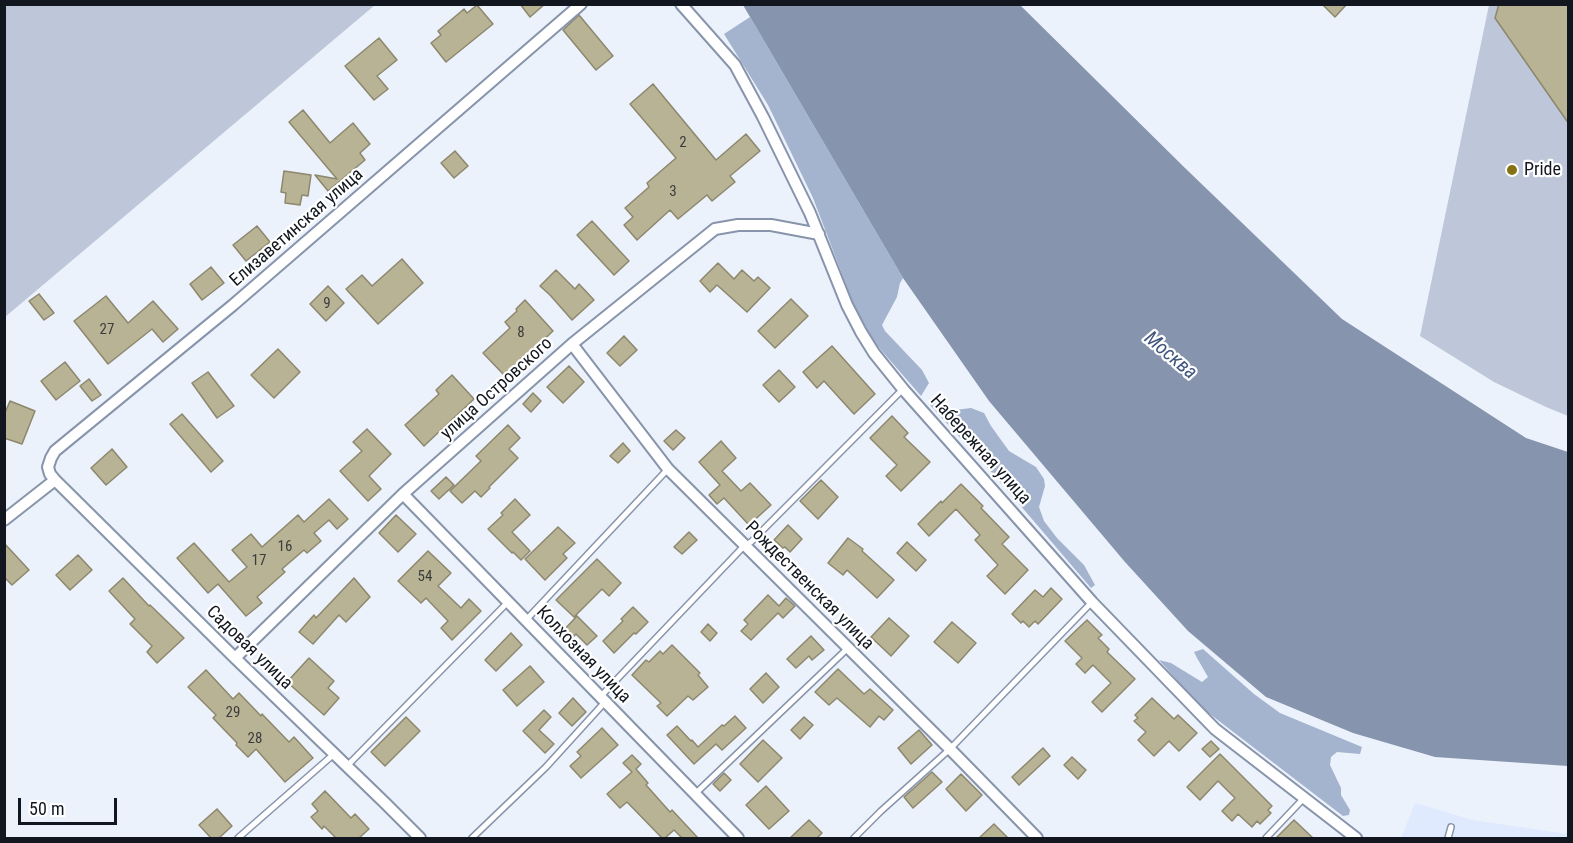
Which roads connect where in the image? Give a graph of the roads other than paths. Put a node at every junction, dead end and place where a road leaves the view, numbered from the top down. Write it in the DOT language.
graph roads {
  1 [pos="581,4"];
  2 [pos="681,4"];
  3 [pos="819,234"];
  4 [pos="572,344"];
  5 [pos="903,389"];
  6 [pos="668,469"];
  7 [pos="55,480"];
  8 [pos="403,494"];
  9 [pos="4,520"];
  10 [pos="745,545"];
  11 [pos="508,602"];
  12 [pos="1092,602"];
  13 [pos="526,620"];
  14 [pos="848,648"];
  15 [pos="235,658"];
  16 [pos="603,699"];
  17 [pos="950,749"];
  18 [pos="334,754"];
  19 [pos="347,766"];
  20 [pos="695,794"];
  21 [pos="1305,798"];
  22 [pos="1451,826"];
  23 [pos="238,838"];
  24 [pos="420,838"];
  25 [pos="472,838"];
  26 [pos="738,838"];
  27 [pos="854,838"];
  28 [pos="1037,838"];
  29 [pos="1266,838"];
  30 [pos="1356,838"];
  31 [pos="1448,838"];
  1 -- 7 [label="street, Елизаветинская улица"];
  2 -- 3 [label="street, Набережная улица"];
  3 -- 4 [label="street, улица Островского"];
  3 -- 5 [label="street, Набережная улица"];
  4 -- 6 [label="street, Рождественская улица"];
  4 -- 8 [label="street, улица Островского"];
  5 -- 10 [label="lane"];
  5 -- 12 [label="street, Набережная улица"];
  6 -- 10 [label="street, Рождественская улица"];
  6 -- 13 [label="lane"];
  7 -- 9 [label="street"];
  7 -- 15 [label="street, Садовая улица"];
  8 -- 11 [label="street, Колхозная улица"];
  8 -- 15 [label="street, улица Островского"];
  10 -- 14 [label="street, Рождественская улица"];
  10 -- 16 [label="lane"];
  11 -- 13 [label="street, Колхозная улица"];
  11 -- 19 [label="lane"];
  12 -- 17 [label="lane"];
  12 -- 21 [label="street, Набережная улица"];
  13 -- 16 [label="street, Колхозная улица"];
  14 -- 17 [label="street, Рождественская улица"];
  14 -- 20 [label="lane"];
  15 -- 18 [label="street, Садовая улица"];
  16 -- 20 [label="street, Колхозная улица"];
  16 -- 25 [label="lane"];
  17 -- 27 [label="lane"];
  17 -- 28 [label="street, Рождественская улица"];
  18 -- 19 [label="street, Садовая улица"];
  18 -- 23 [label="lane"];
  19 -- 24 [label="street, Садовая улица"];
  20 -- 26 [label="street, Колхозная улица"];
  21 -- 29 [label="lane"];
  21 -- 30 [label="street, Набережная улица"];
  22 -- 31 [label="lane"];
}
